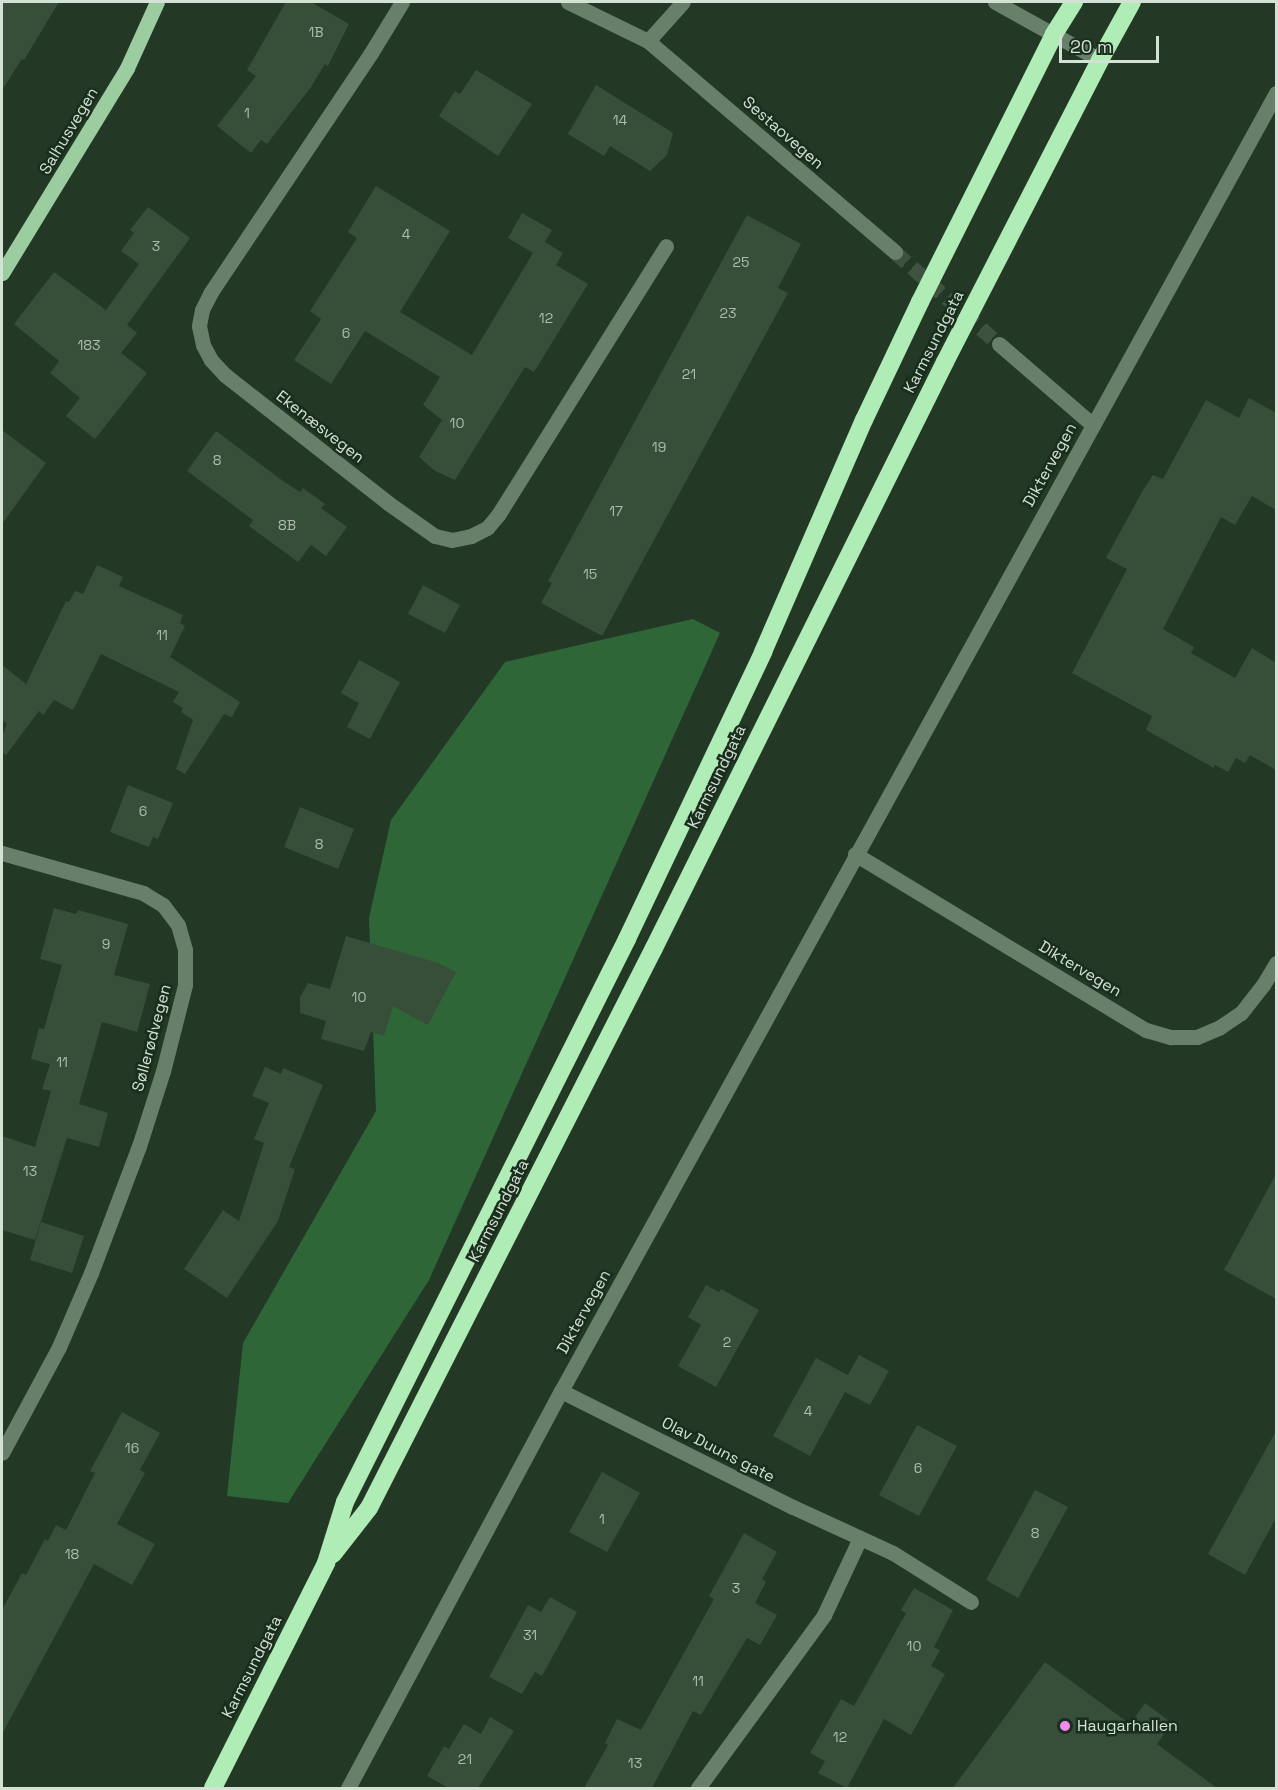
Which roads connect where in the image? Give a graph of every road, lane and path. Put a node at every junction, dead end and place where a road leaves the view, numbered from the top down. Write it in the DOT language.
graph roads {
  1 [pos="157,2"];
  2 [pos="402,2"];
  3 [pos="568,2"];
  4 [pos="683,2"];
  5 [pos="994,2"];
  6 [pos="1074,2"];
  7 [pos="1132,2"];
  8 [pos="1054,34"];
  9 [pos="648,41"];
  10 [pos="1100,60"];
  11 [pos="1276,93"];
  12 [pos="666,246"];
  13 [pos="895,252"];
  14 [pos="2,273"];
  15 [pos="999,344"];
  16 [pos="1093,425"];
  17 [pos="2,853"];
  18 [pos="855,854"];
  19 [pos="1276,963"];
  20 [pos="561,1391"];
  21 [pos="2,1453"];
  22 [pos="860,1538"];
  23 [pos="326,1563"];
  24 [pos="971,1602"];
  25 [pos="213,1788"];
  26 [pos="348,1788"];
  27 [pos="698,1788"];
  1 -- 14 [label="main road, Salhusvegen"];
  2 -- 12 [label="street, Ekenæsvegen"];
  3 -- 9 [label="street, Sestaovegen"];
  4 -- 9 [label="street"];
  5 -- 8 [label="street"];
  6 -- 8 [label="highway, Karmsundgata"];
  7 -- 10 [label="highway, Karmsundgata"];
  8 -- 10 [label="street"];
  8 -- 23 [label="highway, Karmsundgata"];
  9 -- 13 [label="street, Sestaovegen"];
  10 -- 23 [label="highway, Karmsundgata"];
  11 -- 16 [label="street, Diktervegen"];
  15 -- 16 [label="street"];
  16 -- 18 [label="street, Diktervegen"];
  17 -- 21 [label="street, Søllerødvegen"];
  18 -- 19 [label="street, Diktervegen"];
  18 -- 20 [label="street, Diktervegen"];
  20 -- 22 [label="street, Olav Duuns gate"];
  20 -- 26 [label="street, Diktervegen"];
  22 -- 24 [label="street, Olav Duuns gate"];
  22 -- 27 [label="street"];
  23 -- 25 [label="highway, Karmsundgata"];
}
